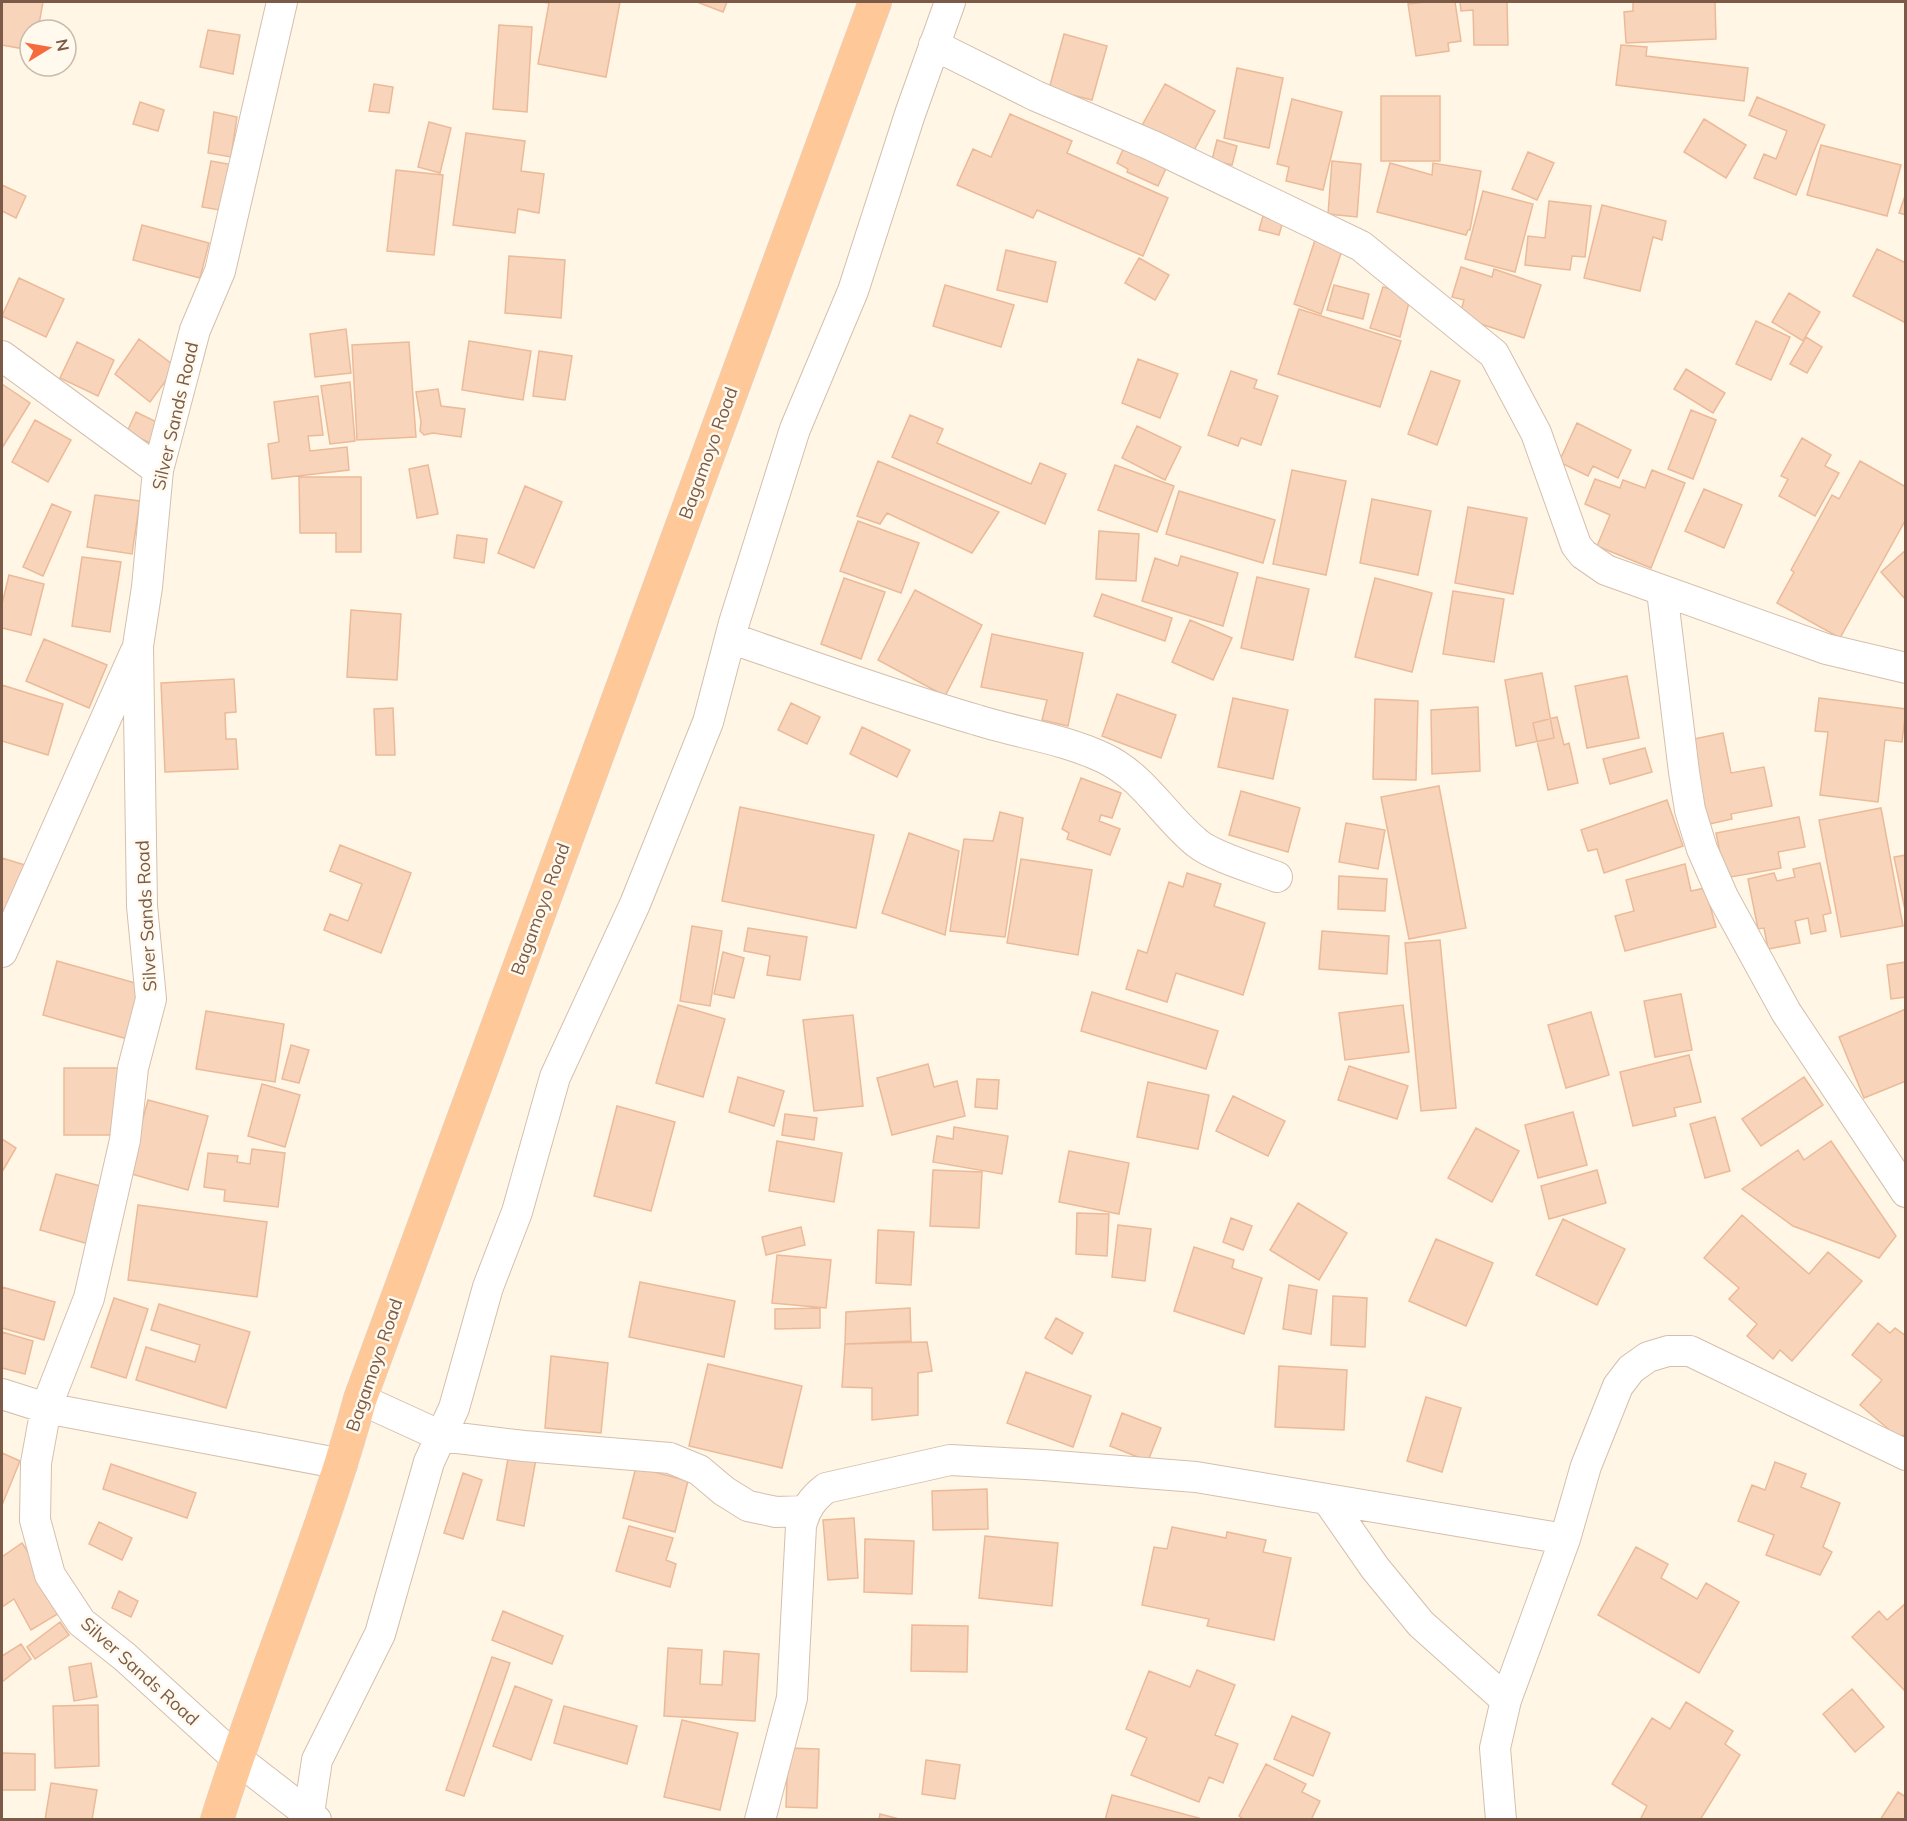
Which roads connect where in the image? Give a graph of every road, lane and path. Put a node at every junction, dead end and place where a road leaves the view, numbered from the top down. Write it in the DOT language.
graph roads {
  1 [pos="282,2"];
  2 [pos="874,2"];
  3 [pos="950,2"];
  4 [pos="934,45"];
  5 [pos="2,356"];
  6 [pos="158,470"];
  7 [pos="1662,591"];
  8 [pos="730,638"];
  9 [pos="138,646"];
  10 [pos="1905,668"];
  11 [pos="1277,877"];
  12 [pos="2,952"];
  13 [pos="1905,1192"];
  14 [pos="2,1394"];
  15 [pos="360,1399"];
  16 [pos="46,1408"];
  17 [pos="441,1436"];
  18 [pos="1905,1455"];
  19 [pos="342,1464"];
  20 [pos="1327,1499"];
  21 [pos="805,1511"];
  22 [pos="1565,1539"];
  23 [pos="1506,1700"];
  24 [pos="236,1758"];
  25 [pos="311,1818"];
  26 [pos="217,1820"];
  27 [pos="760,1820"];
  28 [pos="1501,1820"];
  1 -- 6 [label="street, Silver Sands Road"];
  2 -- 15 [label="highway, Bagamoyo Road"];
  3 -- 4 [label="street"];
  4 -- 7 [label="street"];
  4 -- 8 [label="street"];
  5 -- 6 [label="street"];
  6 -- 9 [label="street, Silver Sands Road"];
  7 -- 10 [label="street"];
  7 -- 13 [label="street"];
  8 -- 11 [label="street"];
  8 -- 17 [label="street"];
  9 -- 12 [label="street"];
  9 -- 16 [label="street, Silver Sands Road"];
  14 -- 16 [label="street"];
  15 -- 17 [label="street"];
  15 -- 19 [label="highway, Bagamoyo Road"];
  16 -- 19 [label="street"];
  16 -- 24 [label="street, Silver Sands Road"];
  17 -- 21 [label="street"];
  17 -- 25 [label="street"];
  18 -- 22 [label="street"];
  19 -- 24 [label="highway, Bagamoyo Road"];
  20 -- 21 [label="street"];
  20 -- 22 [label="street"];
  20 -- 23 [label="street"];
  21 -- 27 [label="street"];
  22 -- 23 [label="street"];
  23 -- 28 [label="street"];
  24 -- 25 [label="street, Silver Sands Road"];
  24 -- 26 [label="highway, Bagamoyo Road"];
}
